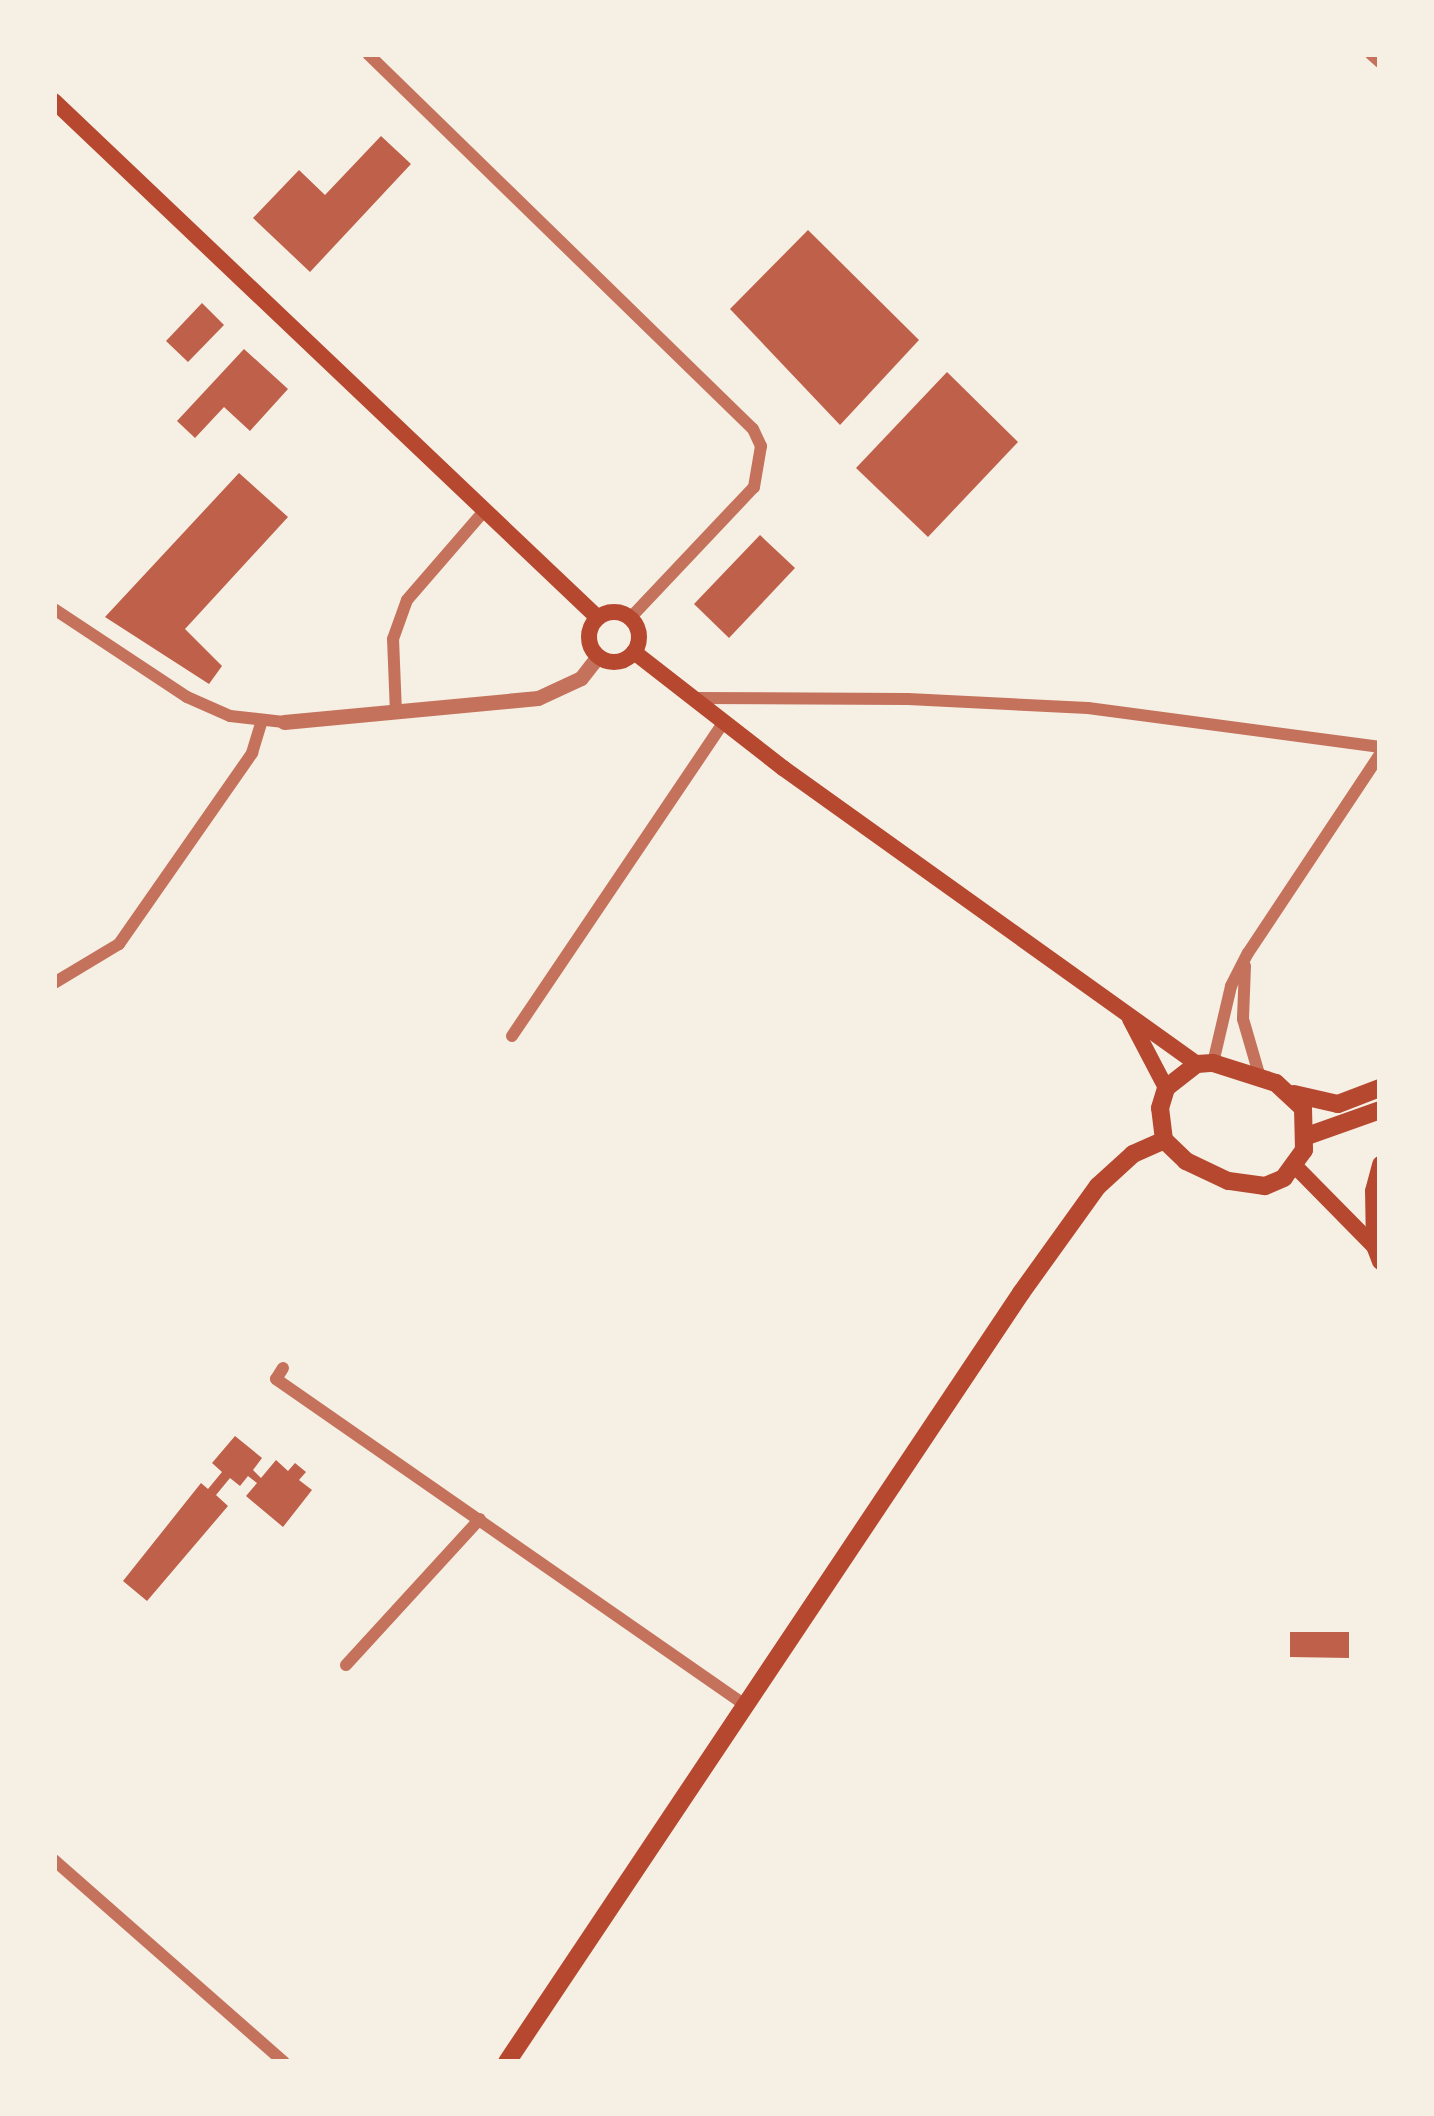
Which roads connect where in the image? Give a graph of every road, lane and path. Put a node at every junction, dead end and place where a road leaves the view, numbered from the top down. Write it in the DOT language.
graph roads {
  1 [pos="368,54"];
  2 [pos="1372,54"];
  3 [pos="1380,62"];
  4 [pos="54,101"];
  5 [pos="485,510"];
  6 [pos="54,609"];
  7 [pos="630,618"];
  8 [pos="598,619"];
  9 [pos="634,652"];
  10 [pos="598,656"];
  11 [pos="688,698"];
  12 [pos="396,713"];
  13 [pos="284,722"];
  14 [pos="261,723"];
  15 [pos="723,723"];
  16 [pos="1380,750"];
  17 [pos="1248,953"];
  18 [pos="54,983"];
  19 [pos="1130,1019"];
  20 [pos="512,1036"];
  21 [pos="1205,1063"];
  22 [pos="1258,1074"];
  23 [pos="1166,1088"];
  24 [pos="1380,1088"];
  25 [pos="1291,1094"];
  26 [pos="1380,1110"];
  27 [pos="1307,1136"];
  28 [pos="1164,1140"];
  29 [pos="1380,1164"];
  30 [pos="1296,1167"];
  31 [pos="1377,1254"];
  32 [pos="283,1368"];
  33 [pos="480,1519"];
  34 [pos="346,1665"];
  35 [pos="745,1705"];
  36 [pos="54,1860"];
  37 [pos="284,2062"];
  38 [pos="507,2062"];
  1 -- 7 [label="street"];
  2 -- 3 [label="street"];
  4 -- 5 [label="main road"];
  5 -- 8 [label="main road"];
  5 -- 12 [label="street"];
  6 -- 14 [label="street"];
  7 -- 8 [label="main road"];
  7 -- 9 [label="main road"];
  8 -- 10 [label="main road"];
  9 -- 10 [label="main road"];
  9 -- 11 [label="main road"];
  10 -- 12 [label="street"];
  11 -- 15 [label="main road"];
  11 -- 16 [label="street"];
  12 -- 13 [label="street"];
  13 -- 14 [label="street"];
  14 -- 18 [label="street"];
  15 -- 19 [label="main road"];
  15 -- 20 [label="street"];
  16 -- 17 [label="street"];
  17 -- 21 [label="street"];
  17 -- 22 [label="street"];
  19 -- 21 [label="main road"];
  19 -- 23 [label="main road"];
  21 -- 22 [label="main road"];
  21 -- 23 [label="main road"];
  22 -- 25 [label="main road"];
  23 -- 28 [label="main road"];
  24 -- 25 [label="main road"];
  25 -- 27 [label="main road"];
  26 -- 27 [label="main road"];
  27 -- 30 [label="main road"];
  28 -- 30 [label="main road"];
  28 -- 35 [label="main road"];
  29 -- 31 [label="main road"];
  30 -- 31 [label="main road"];
  32 -- 33 [label="street"];
  33 -- 34 [label="street"];
  33 -- 35 [label="street"];
  35 -- 38 [label="main road"];
  36 -- 37 [label="street"];
}
